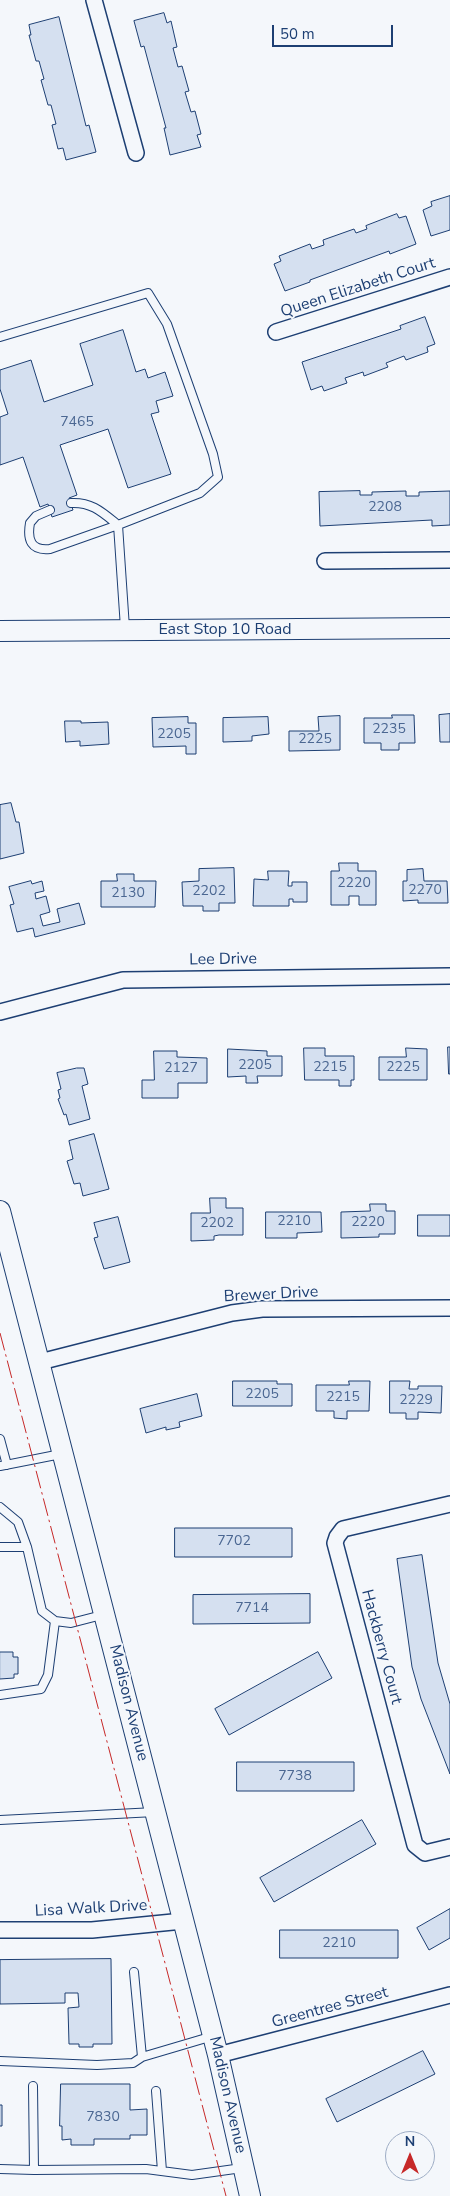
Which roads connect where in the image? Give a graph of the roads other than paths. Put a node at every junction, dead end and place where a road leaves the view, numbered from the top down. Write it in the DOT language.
graph roads {
  1 [pos="94,0"];
  2 [pos="136,153"];
  3 [pos="450,277"];
  4 [pos="276,332"];
  5 [pos="0,337"];
  6 [pos="71,504"];
  7 [pos="50,510"];
  8 [pos="118,525"];
  9 [pos="450,560"];
  10 [pos="325,561"];
  11 [pos="450,628"];
  12 [pos="125,630"];
  13 [pos="0,632"];
  14 [pos="450,976"];
  15 [pos="0,1012"];
  16 [pos="0,1211"];
  17 [pos="450,1308"];
  18 [pos="40,1362"];
  19 [pos="0,1439"];
  20 [pos="63,1454"];
  21 [pos="4,1465"];
  22 [pos="450,1504"];
  23 [pos="0,1507"];
  24 [pos="0,1547"];
  25 [pos="27,1547"];
  26 [pos="105,1614"];
  27 [pos="55,1621"];
  28 [pos="0,1695"];
  29 [pos="155,1812"];
  30 [pos="0,1820"];
  31 [pos="450,1847"];
  32 [pos="183,1921"];
  33 [pos="0,1930"];
  34 [pos="134,1972"];
  35 [pos="450,1995"];
  36 [pos="213,2036"];
  37 [pos="218,2056"];
  38 [pos="142,2057"];
  39 [pos="0,2061"];
  40 [pos="32,2086"];
  41 [pos="156,2091"];
  42 [pos="244,2168"];
  43 [pos="0,2169"];
  44 [pos="34,2170"];
  45 [pos="162,2171"];
  46 [pos="250,2196"];
  1 -- 2 [label="street"];
  3 -- 4 [label="street, Queen Elizabeth Court"];
  5 -- 8 [label="lane"];
  6 -- 8 [label="lane"];
  7 -- 8 [label="lane"];
  8 -- 12 [label="lane"];
  9 -- 10 [label="street"];
  11 -- 12 [label="main road, East Stop 10 Road"];
  12 -- 13 [label="main road, East Stop 10 Road"];
  14 -- 15 [label="street, Lee Drive"];
  16 -- 18 [label="main road, Madison Avenue"];
  17 -- 18 [label="street, Brewer Drive"];
  18 -- 20 [label="main road, Madison Avenue"];
  19 -- 21 [label="lane"];
  20 -- 21 [label="lane"];
  20 -- 26 [label="main road, Madison Avenue"];
  22 -- 31 [label="street, Hackberry Court"];
  23 -- 25 [label="lane"];
  24 -- 25 [label="lane"];
  25 -- 27 [label="lane"];
  26 -- 27 [label="lane"];
  26 -- 29 [label="main road, Madison Avenue"];
  27 -- 28 [label="lane"];
  29 -- 30 [label="lane"];
  29 -- 32 [label="main road, Madison Avenue"];
  32 -- 33 [label="street, Lisa Walk Drive"];
  32 -- 36 [label="main road, Madison Avenue"];
  34 -- 38 [label="lane"];
  35 -- 37 [label="street, Greentree Street"];
  36 -- 37 [label="main road, Madison Avenue"];
  36 -- 38 [label="lane"];
  37 -- 42 [label="main road, Madison Avenue"];
  38 -- 39 [label="lane"];
  40 -- 44 [label="lane"];
  41 -- 45 [label="lane"];
  42 -- 45 [label="lane"];
  42 -- 46 [label="main road, Madison Avenue"];
  43 -- 44 [label="lane"];
  44 -- 45 [label="lane"];
}
